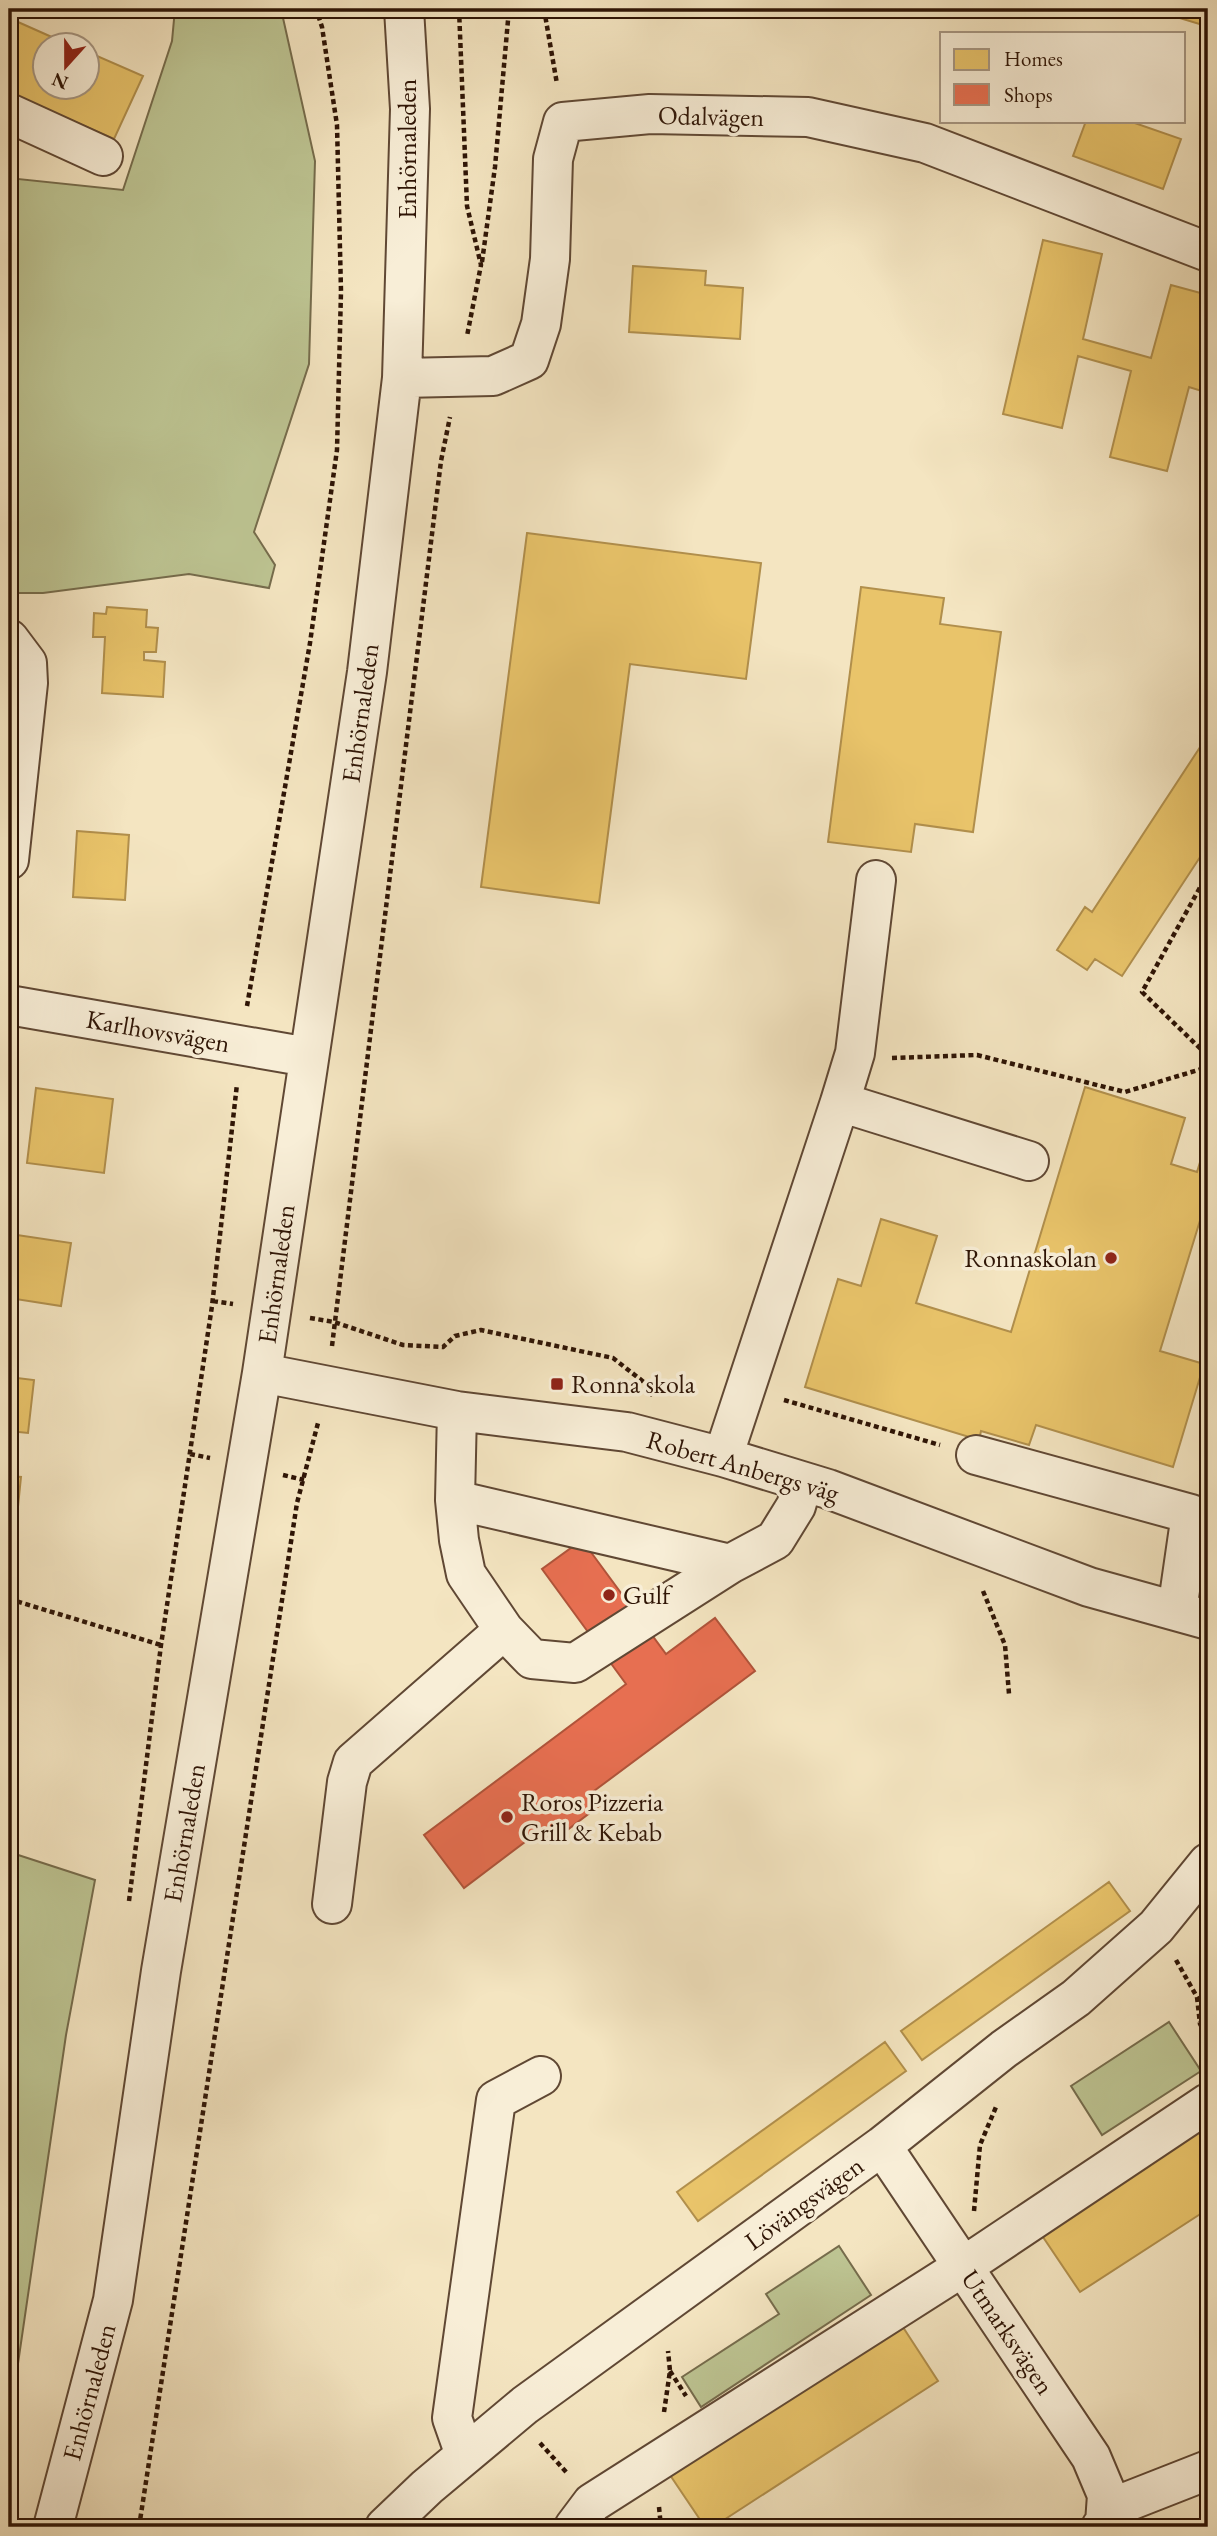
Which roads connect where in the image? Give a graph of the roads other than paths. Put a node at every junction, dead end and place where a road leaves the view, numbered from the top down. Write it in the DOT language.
graph roads {
  1 [pos="404,9"];
  2 [pos="9,113"];
  3 [pos="103,156"];
  4 [pos="1208,252"];
  5 [pos="402,378"];
  6 [pos="9,639"];
  7 [pos="9,860"];
  8 [pos="876,880"];
  9 [pos="9,1005"];
  10 [pos="308,1057"];
  11 [pos="840,1102"];
  12 [pos="1029,1161"];
  13 [pos="262,1373"];
  14 [pos="457,1411"];
  15 [pos="976,1455"];
  16 [pos="723,1457"];
  17 [pos="803,1482"];
  18 [pos="456,1500"];
  19 [pos="730,1564"];
  20 [pos="1192,1616"];
  21 [pos="504,1630"];
  22 [pos="1208,1863"];
  23 [pos="332,1904"];
  24 [pos="541,2076"];
  25 [pos="1208,2103"];
  26 [pos="882,2146"];
  27 [pos="964,2266"];
  28 [pos="465,2455"];
  29 [pos="1208,2470"];
  30 [pos="583,2515"];
  31 [pos="1103,2519"];
  32 [pos="53,2527"];
  33 [pos="385,2527"];
  1 -- 5 [label="street, Enhörnaleden"];
  2 -- 3 [label="street"];
  4 -- 5 [label="street, Odalvägen"];
  5 -- 10 [label="street, Enhörnaleden"];
  6 -- 7 [label="street"];
  8 -- 11 [label="street"];
  9 -- 10 [label="street, Karlhovsvägen"];
  10 -- 13 [label="street, Enhörnaleden"];
  11 -- 12 [label="street"];
  11 -- 16 [label="street"];
  13 -- 14 [label="street, Robert Anbergs väg"];
  13 -- 32 [label="street, Enhörnaleden"];
  14 -- 16 [label="street, Robert Anbergs väg"];
  14 -- 18 [label="street"];
  15 -- 20 [label="street"];
  16 -- 17 [label="street, Robert Anbergs väg"];
  17 -- 19 [label="street"];
  17 -- 20 [label="street, Robert Anbergs väg"];
  18 -- 19 [label="street"];
  18 -- 21 [label="street"];
  19 -- 21 [label="street"];
  21 -- 23 [label="street"];
  22 -- 26 [label="street, Lövängsvägen"];
  24 -- 28 [label="street"];
  25 -- 27 [label="street"];
  26 -- 27 [label="street, Utmarksvägen"];
  26 -- 28 [label="street, Lövängsvägen"];
  27 -- 30 [label="street"];
  27 -- 31 [label="street, Utmarksvägen"];
  28 -- 33 [label="street, Lövängsvägen"];
  29 -- 31 [label="street"];
}
